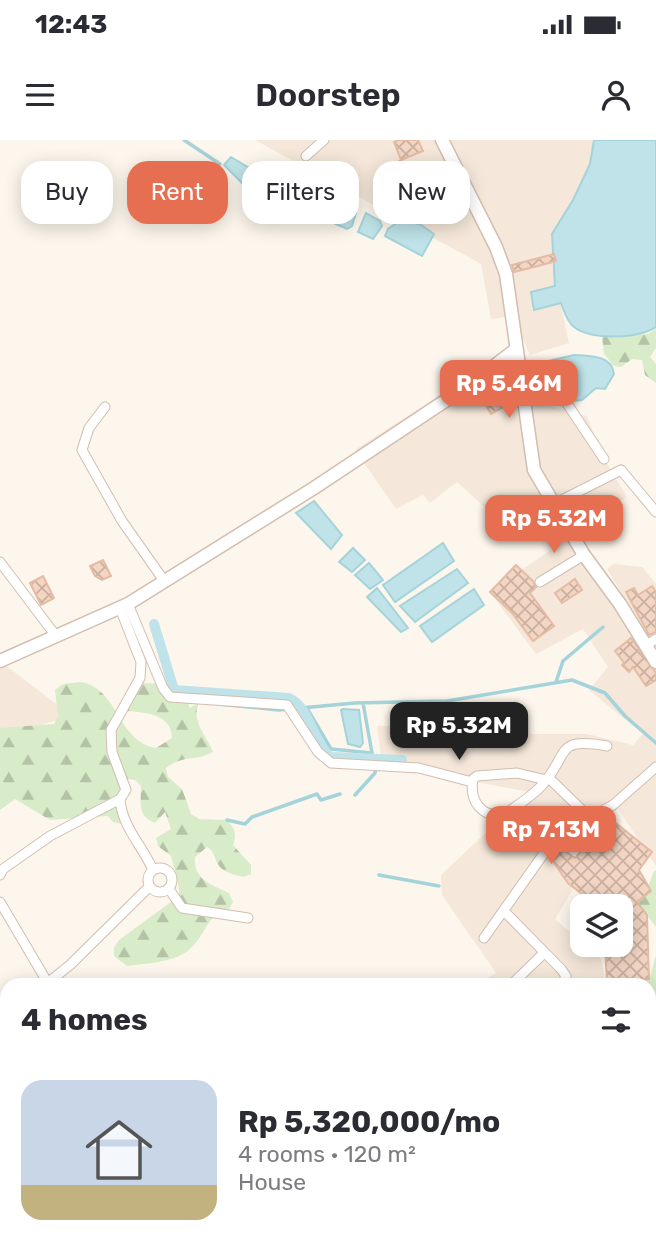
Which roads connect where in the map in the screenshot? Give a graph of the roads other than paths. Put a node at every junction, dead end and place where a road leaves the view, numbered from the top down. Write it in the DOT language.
graph roads {
  1 [pos="324,140"];
  2 [pos="442,140"];
  3 [pos="306,156"];
  4 [pos="515,350"];
  5 [pos="523,396"];
  6 [pos="105,407"];
  7 [pos="604,459"];
  8 [pos="554,504"];
  9 [pos="656,512"];
  10 [pos="584,555"];
  11 [pos="0,562"];
  12 [pos="164,582"];
  13 [pos="540,582"];
  14 [pos="124,606"];
  15 [pos="57,636"];
  16 [pos="651,643"];
  17 [pos="0,661"];
  18 [pos="656,662"];
  19 [pos="607,746"];
  20 [pos="656,767"];
  21 [pos="549,780"];
  22 [pos="472,782"];
  23 [pos="120,799"];
  24 [pos="590,818"];
  25 [pos="153,870"];
  26 [pos="0,875"];
  27 [pos="149,887"];
  28 [pos="169,889"];
  29 [pos="0,902"];
  30 [pos="504,911"];
  31 [pos="248,918"];
  32 [pos="484,938"];
  33 [pos="544,953"];
  34 [pos="44,978"];
  35 [pos="53,978"];
  36 [pos="518,978"];
  37 [pos="565,978"];
  1 -- 3 [label="street"];
  2 -- 4 [label="street"];
  4 -- 5 [label="street"];
  4 -- 12 [label="street"];
  5 -- 7 [label="street"];
  5 -- 8 [label="street"];
  6 -- 12 [label="street"];
  8 -- 9 [label="street"];
  8 -- 10 [label="street"];
  10 -- 13 [label="street"];
  10 -- 16 [label="street"];
  11 -- 15 [label="street"];
  12 -- 14 [label="street"];
  14 -- 15 [label="street"];
  14 -- 22 [label="street"];
  14 -- 23 [label="street"];
  15 -- 17 [label="street"];
  16 -- 18 [label="street"];
  19 -- 21 [label="street"];
  20 -- 24 [label="street"];
  21 -- 22 [label="street"];
  21 -- 22 [label="street"];
  21 -- 24 [label="street"];
  23 -- 25 [label="street"];
  23 -- 26 [label="street"];
  24 -- 30 [label="street"];
  25 -- 27 [label="street"];
  25 -- 28 [label="street"];
  27 -- 28 [label="street"];
  27 -- 35 [label="street"];
  28 -- 31 [label="street"];
  29 -- 34 [label="street"];
  30 -- 32 [label="street"];
  30 -- 33 [label="street"];
  33 -- 36 [label="street"];
  33 -- 37 [label="street"];
}
